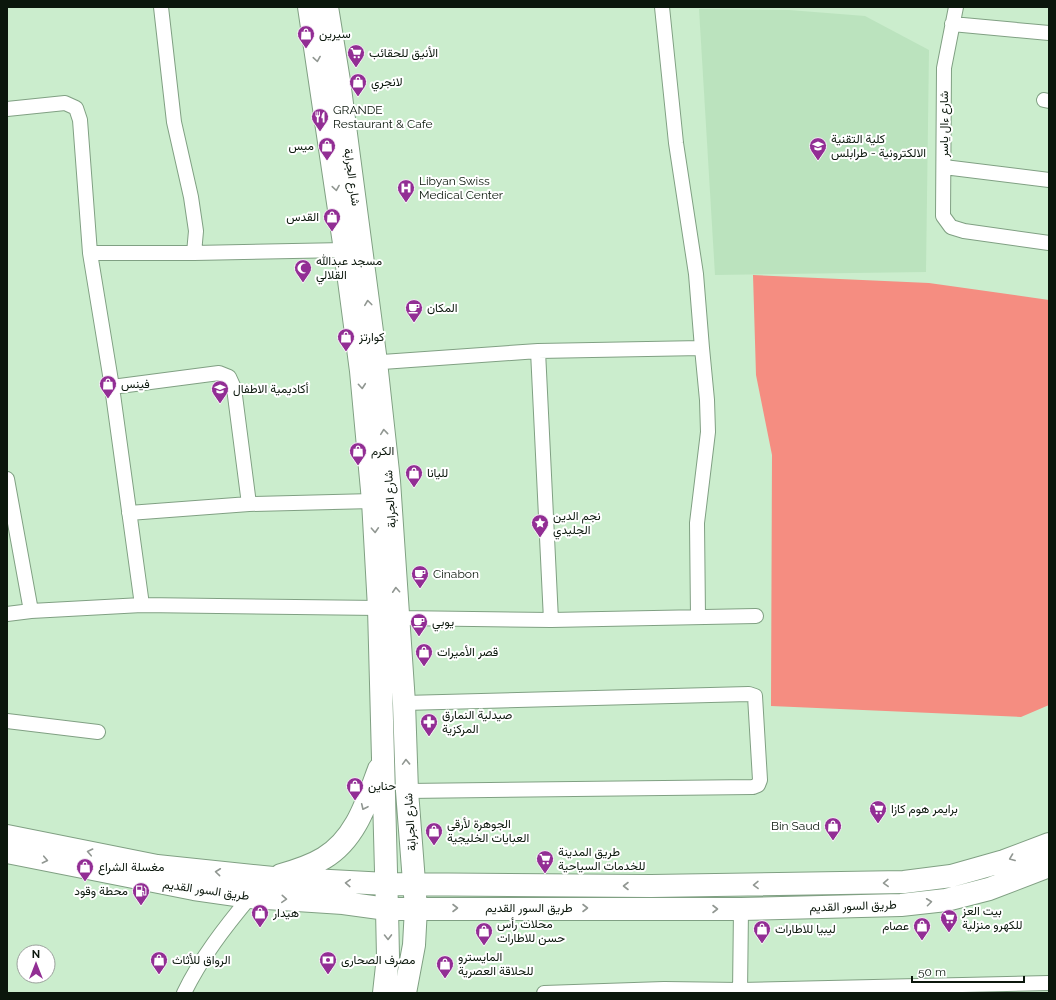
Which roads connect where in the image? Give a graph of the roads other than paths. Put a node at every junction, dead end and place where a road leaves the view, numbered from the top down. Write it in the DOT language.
graph roads {
  1 [pos="161,7"];
  2 [pos="309,7"];
  3 [pos="327,7"];
  4 [pos="662,7"];
  5 [pos="956,7"];
  6 [pos="952,24"];
  7 [pos="1049,33"];
  8 [pos="7,109"];
  9 [pos="944,167"];
  10 [pos="1049,180"];
  11 [pos="1049,242"];
  12 [pos="345,250"];
  13 [pos="90,253"];
  14 [pos="194,253"];
  15 [pos="702,348"];
  16 [pos="538,351"];
  17 [pos="368,363"];
  18 [pos="112,387"];
  19 [pos="7,479"];
  20 [pos="373,501"];
  21 [pos="249,504"];
  22 [pos="9,505"];
  23 [pos="129,513"];
  24 [pos="142,605"];
  25 [pos="379,608"];
  26 [pos="31,611"];
  27 [pos="7,614"];
  28 [pos="756,616"];
  29 [pos="698,617"];
  30 [pos="398,618"];
  31 [pos="551,620"];
  32 [pos="404,703"];
  33 [pos="7,721"];
  34 [pos="98,732"];
  35 [pos="383,758"];
  36 [pos="408,791"];
  37 [pos="7,836"];
  38 [pos="1049,844"];
  39 [pos="7,852"];
  40 [pos="1049,866"];
  41 [pos="272,878"];
  42 [pos="387,884"];
  43 [pos="414,884"];
  44 [pos="250,897"];
  45 [pos="416,908"];
  46 [pos="387,909"];
  47 [pos="741,909"];
  48 [pos="1049,983"];
  49 [pos="986,989"];
  50 [pos="817,990"];
  51 [pos="664,991"];
  52 [pos="740,992"];
  53 [pos="184,993"];
  54 [pos="384,993"];
  55 [pos="405,993"];
  56 [pos="544,993"];
  1 -- 14 [label="street"];
  2 -- 12 [label="main road, شارع الجرابة, one-way"];
  17 -- 3 [label="main road, شارع الجرابة, one-way"];
  4 -- 15 [label="street"];
  5 -- 6 [label="street, شارع ءال ياسر"];
  6 -- 7 [label="street"];
  6 -- 9 [label="street, شارع ءال ياسر"];
  8 -- 13 [label="street"];
  9 -- 10 [label="street"];
  9 -- 11 [label="street, شارع ءال ياسر"];
  12 -- 14 [label="street"];
  12 -- 17 [label="main road, شارع الجرابة"];
  13 -- 14 [label="street"];
  13 -- 18 [label="street"];
  15 -- 16 [label="street"];
  15 -- 29 [label="street"];
  16 -- 17 [label="street"];
  16 -- 31 [label="street"];
  17 -- 20 [label="main road, شارع الجرابة, one-way"];
  30 -- 17 [label="main road, شارع الجرابة, one-way"];
  18 -- 21 [label="street"];
  18 -- 23 [label="street"];
  19 -- 22 [label="street"];
  20 -- 21 [label="street"];
  20 -- 25 [label="main road, شارع الجرابة, one-way"];
  21 -- 23 [label="street"];
  22 -- 26 [label="street"];
  23 -- 24 [label="street"];
  24 -- 25 [label="street"];
  24 -- 26 [label="street"];
  25 -- 30 [label="street"];
  25 -- 35 [label="main road, شارع الجرابة"];
  26 -- 27 [label="street"];
  28 -- 29 [label="street"];
  29 -- 31 [label="street"];
  30 -- 31 [label="street"];
  30 -- 32 [label="main road, شارع الجرابة"];
  36 -- 32 [label="main road, شارع الجرابة, one-way"];
  32 -- 36 [label="street"];
  33 -- 34 [label="street"];
  35 -- 41 [label="main road, one-way"];
  35 -- 42 [label="main road, شارع الجرابة"];
  36 -- 43 [label="main road, شارع الجرابة"];
  41 -- 37 [label="main road, طريق السور القديم, one-way"];
  38 -- 43 [label="main road, طريق السور القديم, one-way"];
  39 -- 44 [label="main road, طريق السور القديم, one-way"];
  47 -- 40 [label="main road, طريق السور القديم, one-way"];
  42 -- 41 [label="main road, طريق السور القديم, one-way"];
  42 -- 43 [label="main road, طريق السور القديم"];
  42 -- 46 [label="main road, شارع الجرابة"];
  43 -- 45 [label="main road, شارع الجرابة"];
  44 -- 46 [label="main road, طريق السور القديم, one-way"];
  44 -- 53 [label="street"];
  45 -- 46 [label="main road, طريق السور القديم"];
  45 -- 47 [label="main road, طريق السور القديم, one-way"];
  45 -- 55 [label="main road, شارع الجرابة"];
  46 -- 54 [label="main road, شارع الجرابة, one-way"];
  47 -- 52 [label="street"];
  48 -- 49 [label="street"];
  49 -- 50 [label="street"];
  50 -- 52 [label="street"];
  51 -- 52 [label="street"];
  51 -- 56 [label="street"];
}
